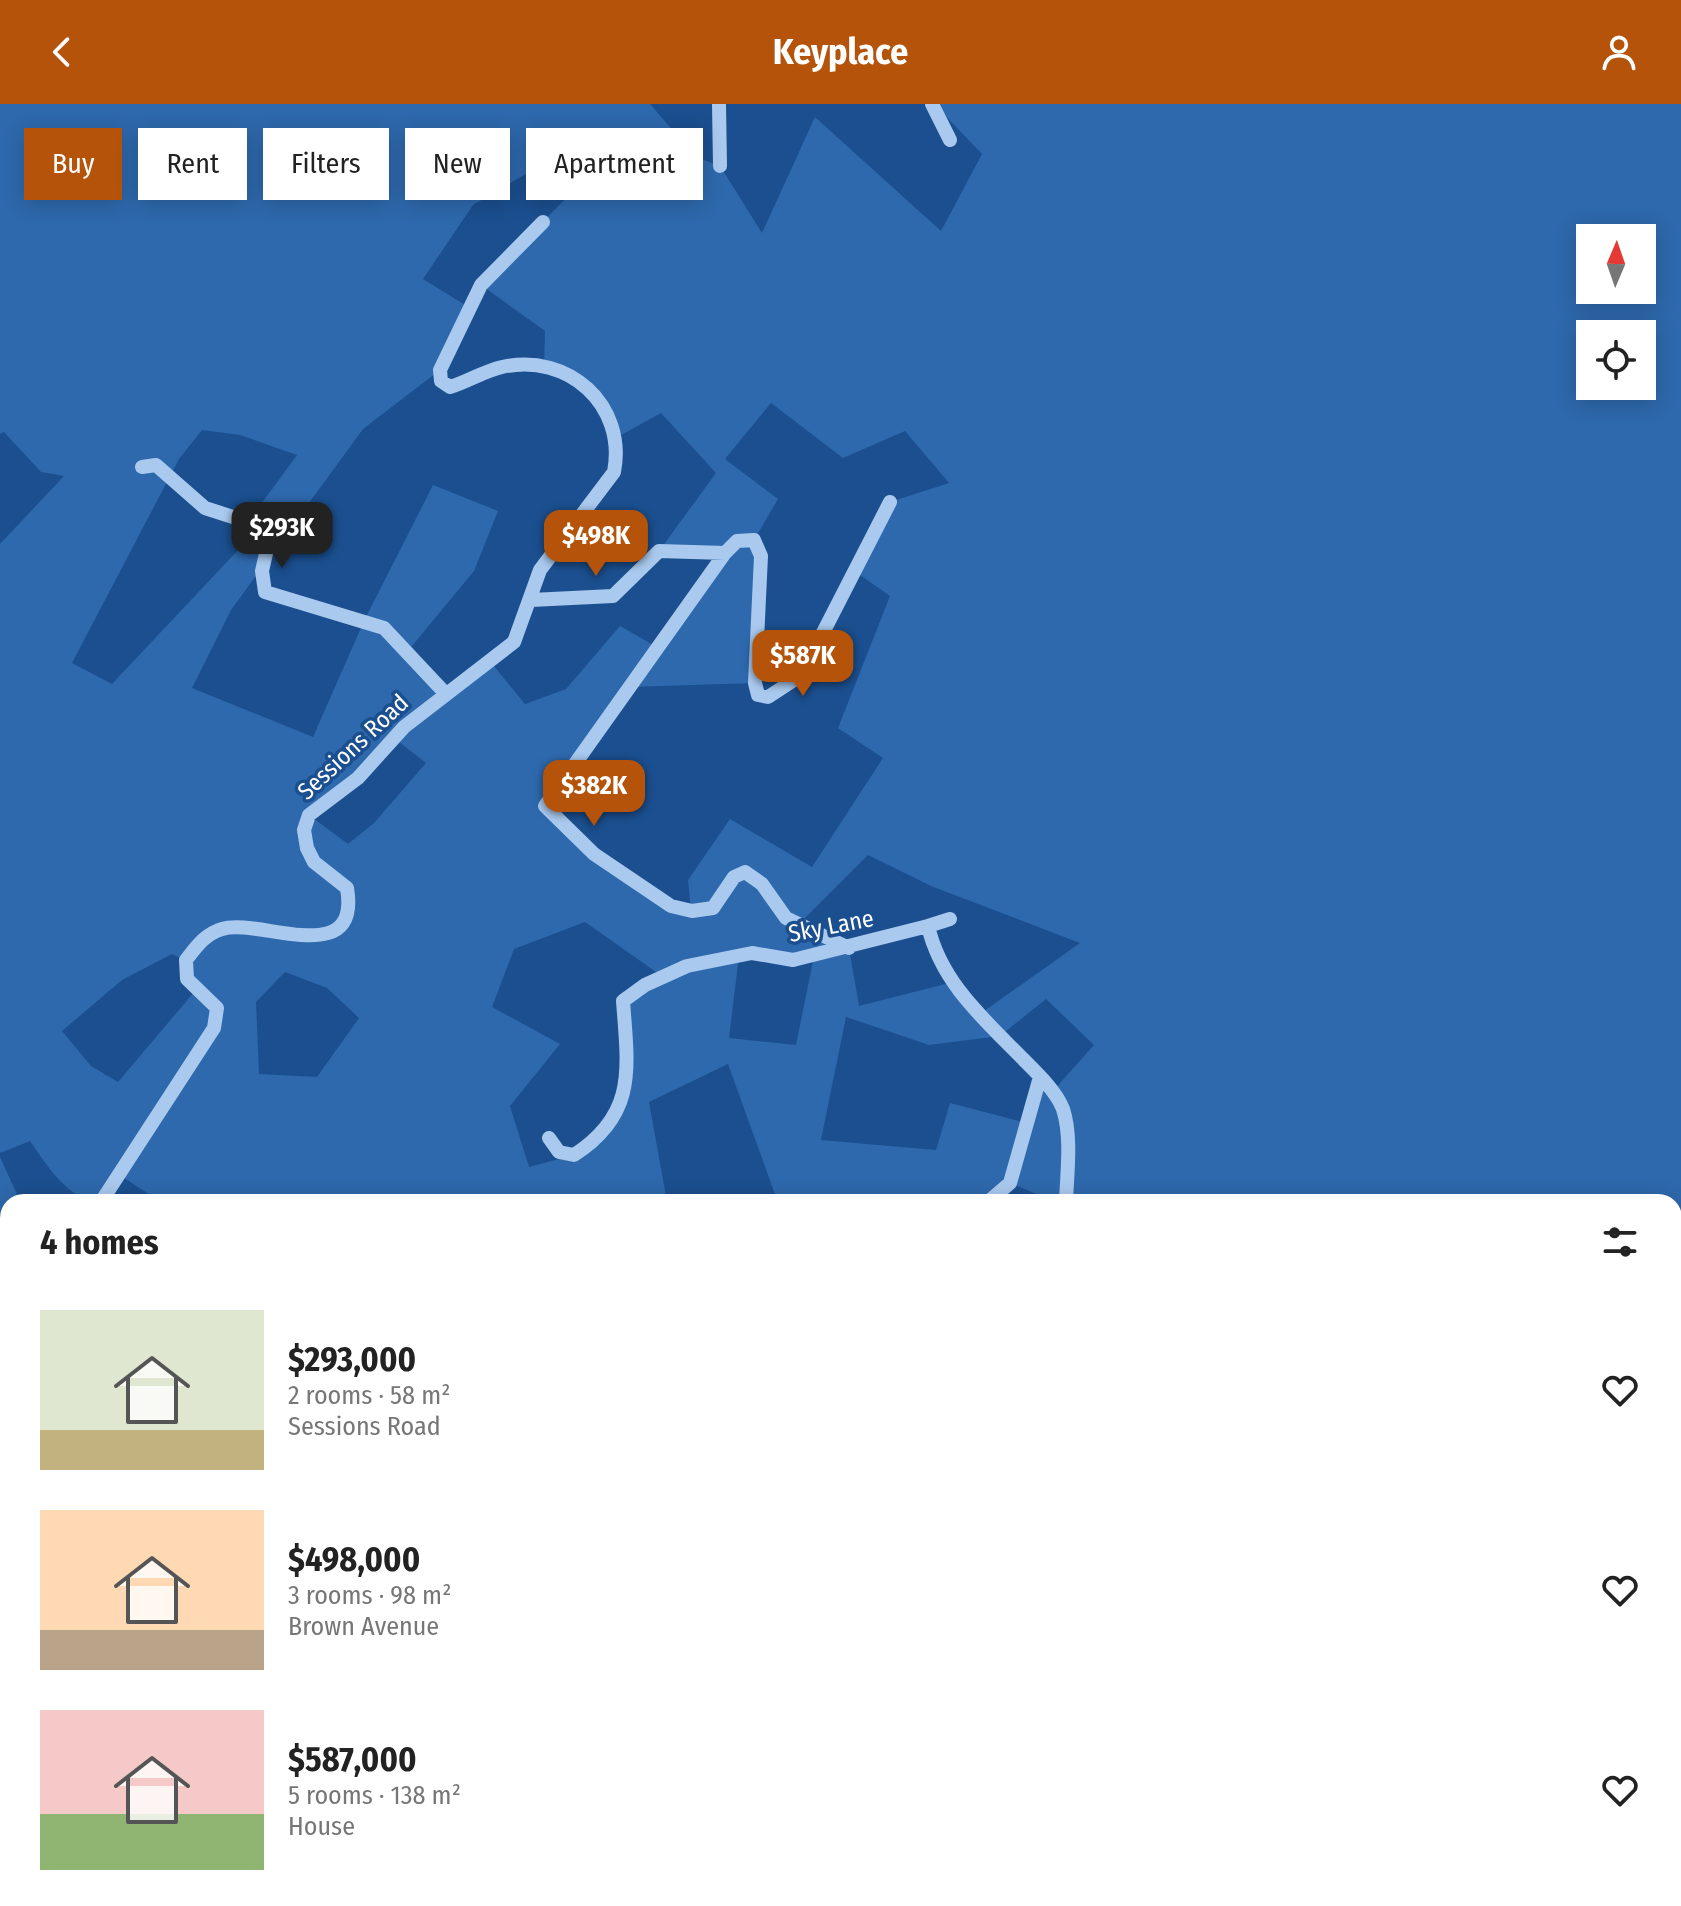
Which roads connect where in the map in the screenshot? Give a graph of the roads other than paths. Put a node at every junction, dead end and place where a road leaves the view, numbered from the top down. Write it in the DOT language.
graph roads {
  1 [pos="719,104"];
  2 [pos="932,104"];
  3 [pos="950,140"];
  4 [pos="720,166"];
  5 [pos="543,222"];
  6 [pos="142,467"];
  7 [pos="890,502"];
  8 [pos="725,553"];
  9 [pos="531,600"];
  10 [pos="445,693"];
  11 [pos="950,919"];
  12 [pos="928,926"];
  13 [pos="849,948"];
  14 [pos="1040,1077"];
  15 [pos="549,1138"];
  16 [pos="106,1194"];
  17 [pos="997,1194"];
  18 [pos="1066,1194"];
  1 -- 4 [label="street"];
  2 -- 3 [label="street"];
  5 -- 9 [label="street"];
  6 -- 10 [label="street, Sessions Road"];
  7 -- 8 [label="street"];
  8 -- 9 [label="street"];
  8 -- 13 [label="street"];
  9 -- 10 [label="street"];
  10 -- 16 [label="street, Sessions Road"];
  11 -- 12 [label="street, Sky Lane"];
  12 -- 13 [label="street, Sky Lane"];
  12 -- 14 [label="street"];
  13 -- 15 [label="street, Sky Lane"];
  14 -- 17 [label="street"];
  14 -- 18 [label="street"];
}
